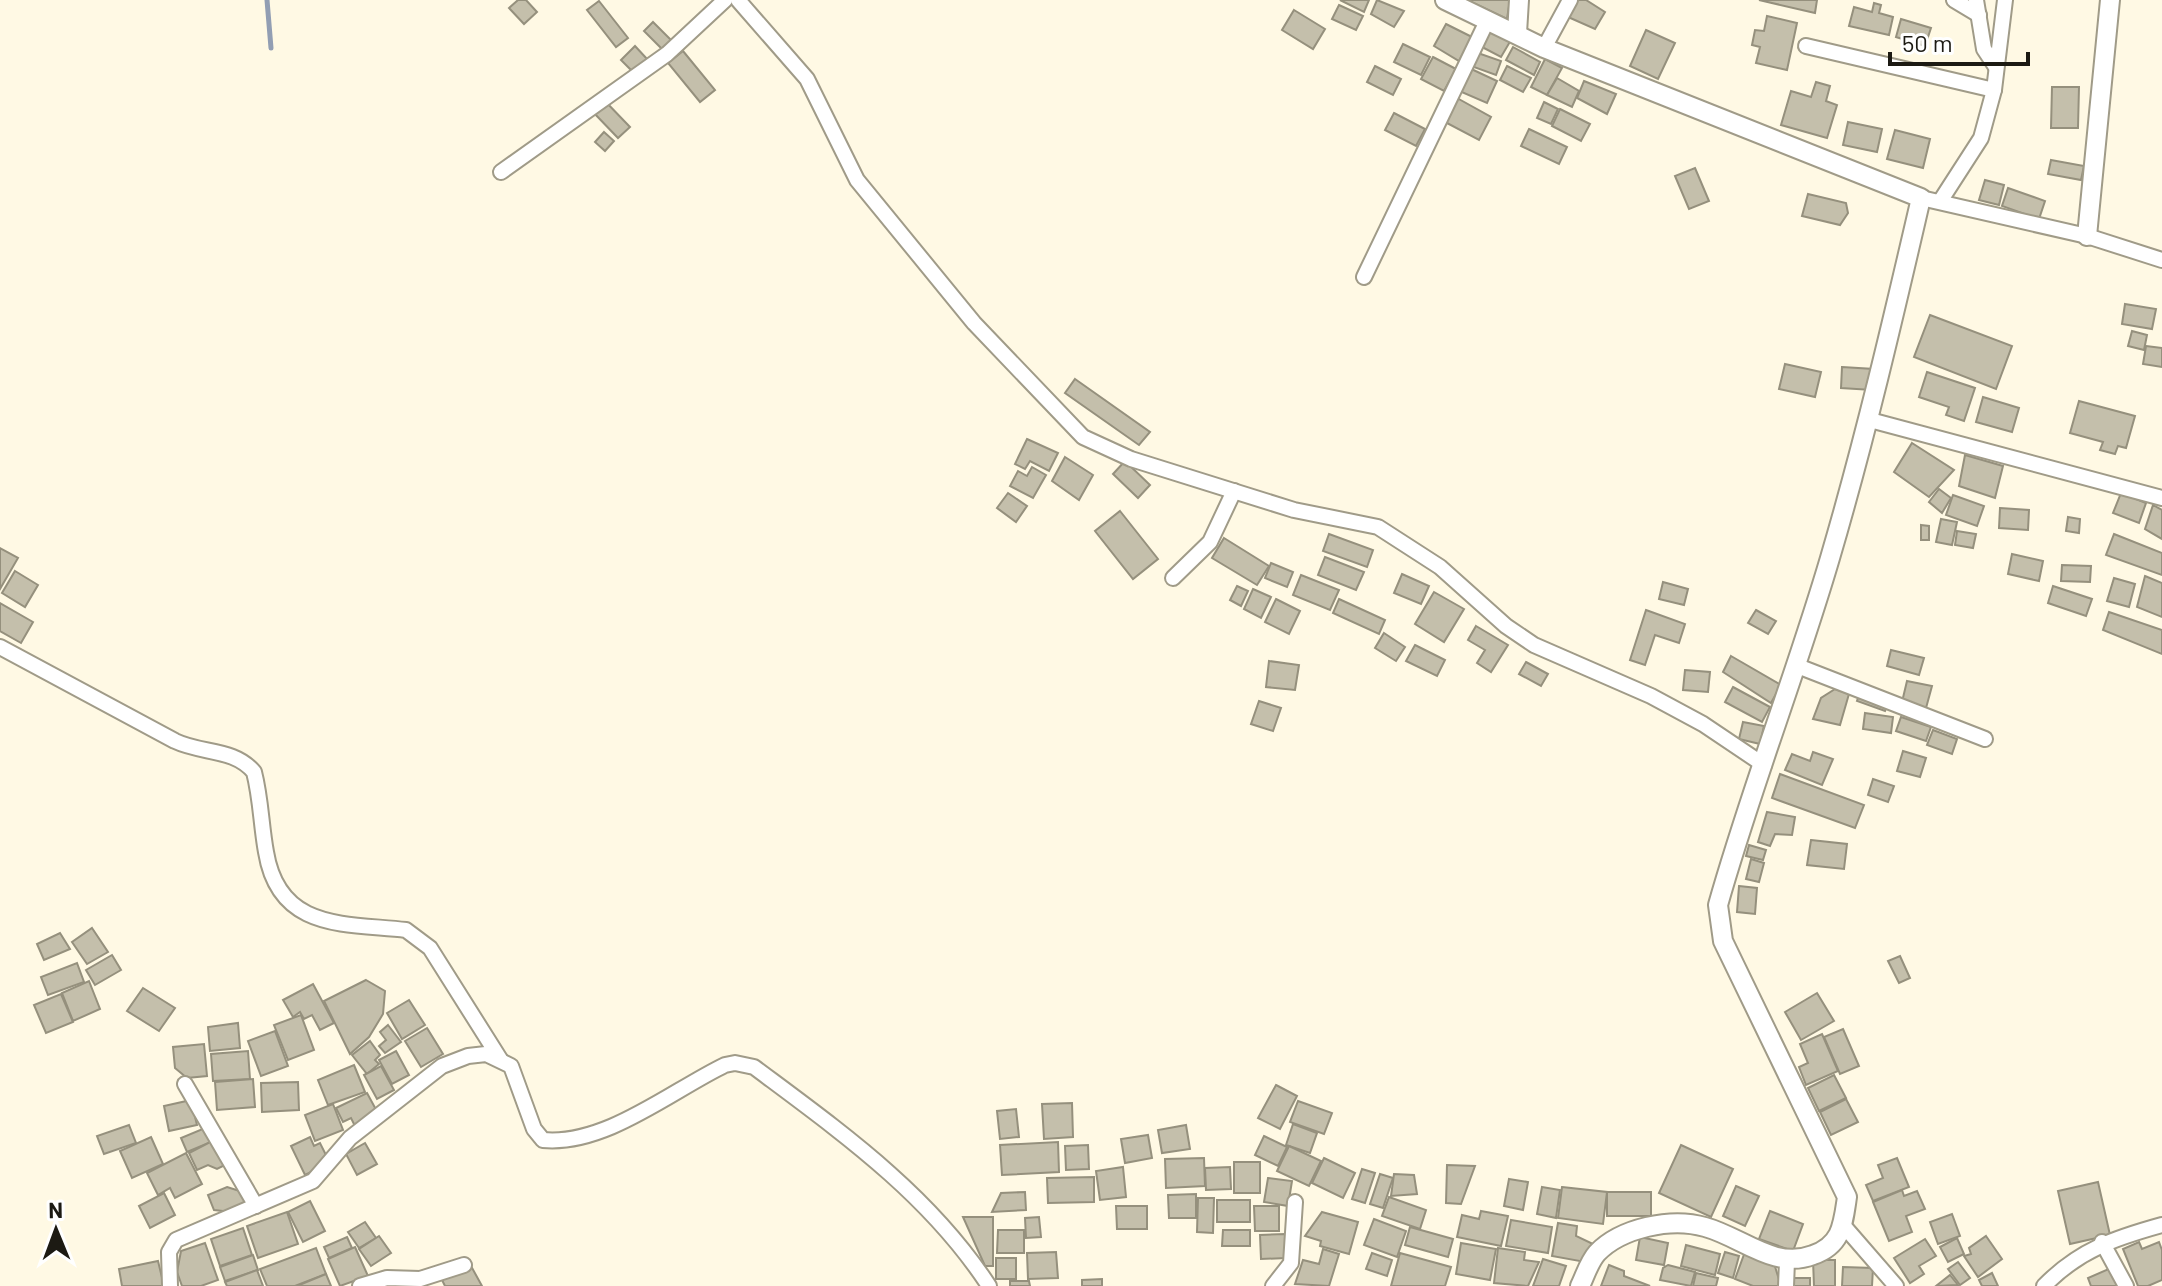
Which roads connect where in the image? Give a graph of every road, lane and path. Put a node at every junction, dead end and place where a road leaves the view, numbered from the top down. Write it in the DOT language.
graph roads {
  1 [pos="725,0"];
  2 [pos="738,0"];
  3 [pos="1445,0"];
  4 [pos="1519,0"];
  5 [pos="1570,0"];
  6 [pos="1954,0"];
  7 [pos="1976,0"];
  8 [pos="2005,0"];
  9 [pos="2110,0"];
  10 [pos="1979,15"];
  11 [pos="1488,19"];
  12 [pos="1517,33"];
  13 [pos="1806,46"];
  14 [pos="1544,48"];
  15 [pos="1996,67"];
  16 [pos="1994,90"];
  17 [pos="501,172"];
  18 [pos="1921,198"];
  19 [pos="1941,200"];
  20 [pos="2087,236"];
  21 [pos="2162,260"];
  22 [pos="1364,277"];
  23 [pos="1870,420"];
  24 [pos="1234,491"];
  25 [pos="2162,498"];
  26 [pos="1173,578"];
  27 [pos="0,647"];
  28 [pos="1795,665"];
  29 [pos="1985,739"];
  30 [pos="1764,765"];
  31 [pos="500,1059"];
  32 [pos="185,1084"];
  33 [pos="1295,1202"];
  34 [pos="256,1206"];
  35 [pos="1843,1225"];
  36 [pos="2162,1225"];
  37 [pos="2102,1242"];
  38 [pos="1787,1261"];
  39 [pos="464,1265"];
  40 [pos="170,1286"];
  41 [pos="360,1286"];
  42 [pos="989,1286"];
  43 [pos="1273,1286"];
  44 [pos="1580,1286"];
  45 [pos="1786,1286"];
  46 [pos="1896,1286"];
  47 [pos="2044,1286"];
  48 [pos="2126,1286"];
  1 -- 17 [label="street"];
  2 -- 24 [label="street"];
  3 -- 11 [label="street"];
  4 -- 12 [label="street"];
  5 -- 14 [label="street"];
  6 -- 10 [label="street"];
  7 -- 10 [label="street"];
  8 -- 15 [label="street"];
  9 -- 20 [label="street"];
  10 -- 15 [label="street"];
  11 -- 12 [label="street"];
  11 -- 22 [label="street"];
  12 -- 14 [label="street"];
  13 -- 16 [label="street"];
  14 -- 18 [label="street"];
  15 -- 16 [label="street"];
  16 -- 19 [label="street"];
  18 -- 19 [label="street"];
  18 -- 23 [label="street"];
  19 -- 20 [label="street"];
  20 -- 21 [label="street"];
  23 -- 25 [label="street"];
  23 -- 28 [label="street"];
  24 -- 26 [label="street"];
  24 -- 30 [label="street"];
  27 -- 31 [label="street"];
  28 -- 29 [label="street"];
  28 -- 30 [label="street"];
  30 -- 35 [label="street"];
  31 -- 34 [label="street"];
  31 -- 42 [label="street"];
  32 -- 34 [label="street"];
  33 -- 43 [label="street"];
  34 -- 40 [label="street"];
  35 -- 38 [label="street"];
  35 -- 46 [label="street"];
  36 -- 37 [label="street"];
  37 -- 47 [label="street"];
  37 -- 48 [label="street"];
  38 -- 44 [label="street"];
  38 -- 45 [label="street"];
  39 -- 41 [label="street"];
}
